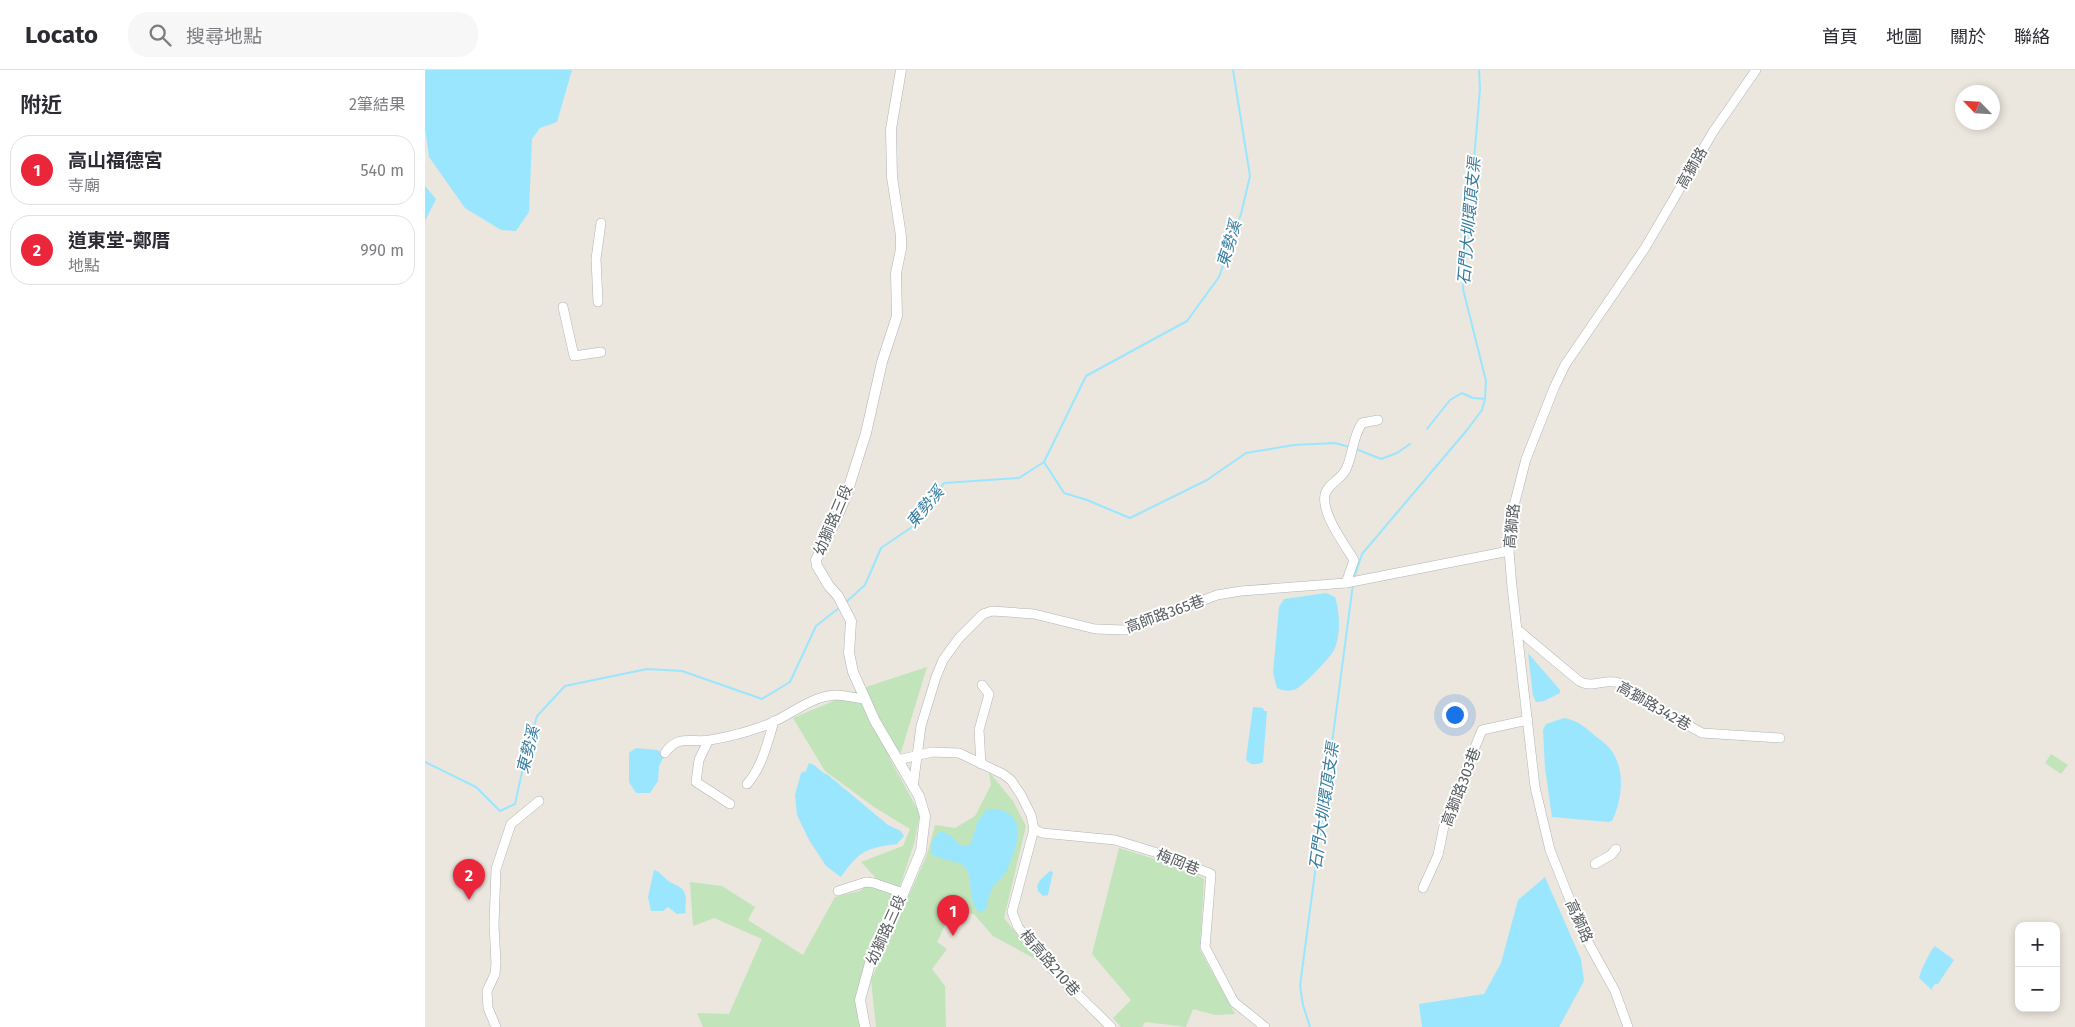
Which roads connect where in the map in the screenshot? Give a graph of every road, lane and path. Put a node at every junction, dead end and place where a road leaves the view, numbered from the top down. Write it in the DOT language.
graph roads {
  1 [pos="901,70"];
  2 [pos="1755,70"];
  3 [pos="601,224"];
  4 [pos="597,302"];
  5 [pos="563,308"];
  6 [pos="601,352"];
  7 [pos="1379,420"];
  8 [pos="1509,552"];
  9 [pos="1346,583"];
  10 [pos="1518,630"];
  11 [pos="982,685"];
  12 [pos="865,699"];
  13 [pos="1528,720"];
  14 [pos="774,721"];
  15 [pos="1780,738"];
  16 [pos="708,741"];
  17 [pos="665,753"];
  18 [pos="917,757"];
  19 [pos="898,760"];
  20 [pos="981,764"];
  21 [pos="747,784"];
  22 [pos="913,787"];
  23 [pos="539,801"];
  24 [pos="730,804"];
  25 [pos="1034,829"];
  26 [pos="1616,849"];
  27 [pos="1595,864"];
  28 [pos="1423,888"];
  29 [pos="837,891"];
  30 [pos="903,893"];
  31 [pos="496,1027"];
  32 [pos="865,1027"];
  33 [pos="1111,1027"];
  34 [pos="1265,1027"];
  35 [pos="1628,1027"];
  1 -- 12 [label="street, 幼獅路三段"];
  2 -- 8 [label="street, 高獅路"];
  3 -- 4 [label="street"];
  5 -- 6 [label="street"];
  7 -- 9 [label="street"];
  8 -- 9 [label="street, 高師路365巷"];
  8 -- 10 [label="street, 高獅路"];
  9 -- 18 [label="street, 高師路365巷"];
  10 -- 13 [label="street, 高獅路"];
  10 -- 15 [label="street, 高獅路342巷"];
  11 -- 20 [label="street"];
  12 -- 14 [label="street"];
  12 -- 19 [label="street, 幼獅路三段"];
  13 -- 28 [label="street, 高獅路303巷"];
  13 -- 35 [label="street, 高獅路"];
  14 -- 16 [label="street"];
  14 -- 21 [label="street"];
  16 -- 17 [label="street"];
  16 -- 24 [label="street"];
  18 -- 19 [label="street"];
  18 -- 20 [label="street"];
  18 -- 22 [label="street, 高師路365巷"];
  19 -- 22 [label="street, 幼獅路三段"];
  20 -- 25 [label="street"];
  22 -- 30 [label="street, 幼獅路三段"];
  23 -- 31 [label="street"];
  25 -- 33 [label="street, 梅高路210巷"];
  25 -- 34 [label="street, 梅岡巷"];
  26 -- 27 [label="street"];
  29 -- 30 [label="street"];
  30 -- 32 [label="street, 幼獅路三段"];
}
